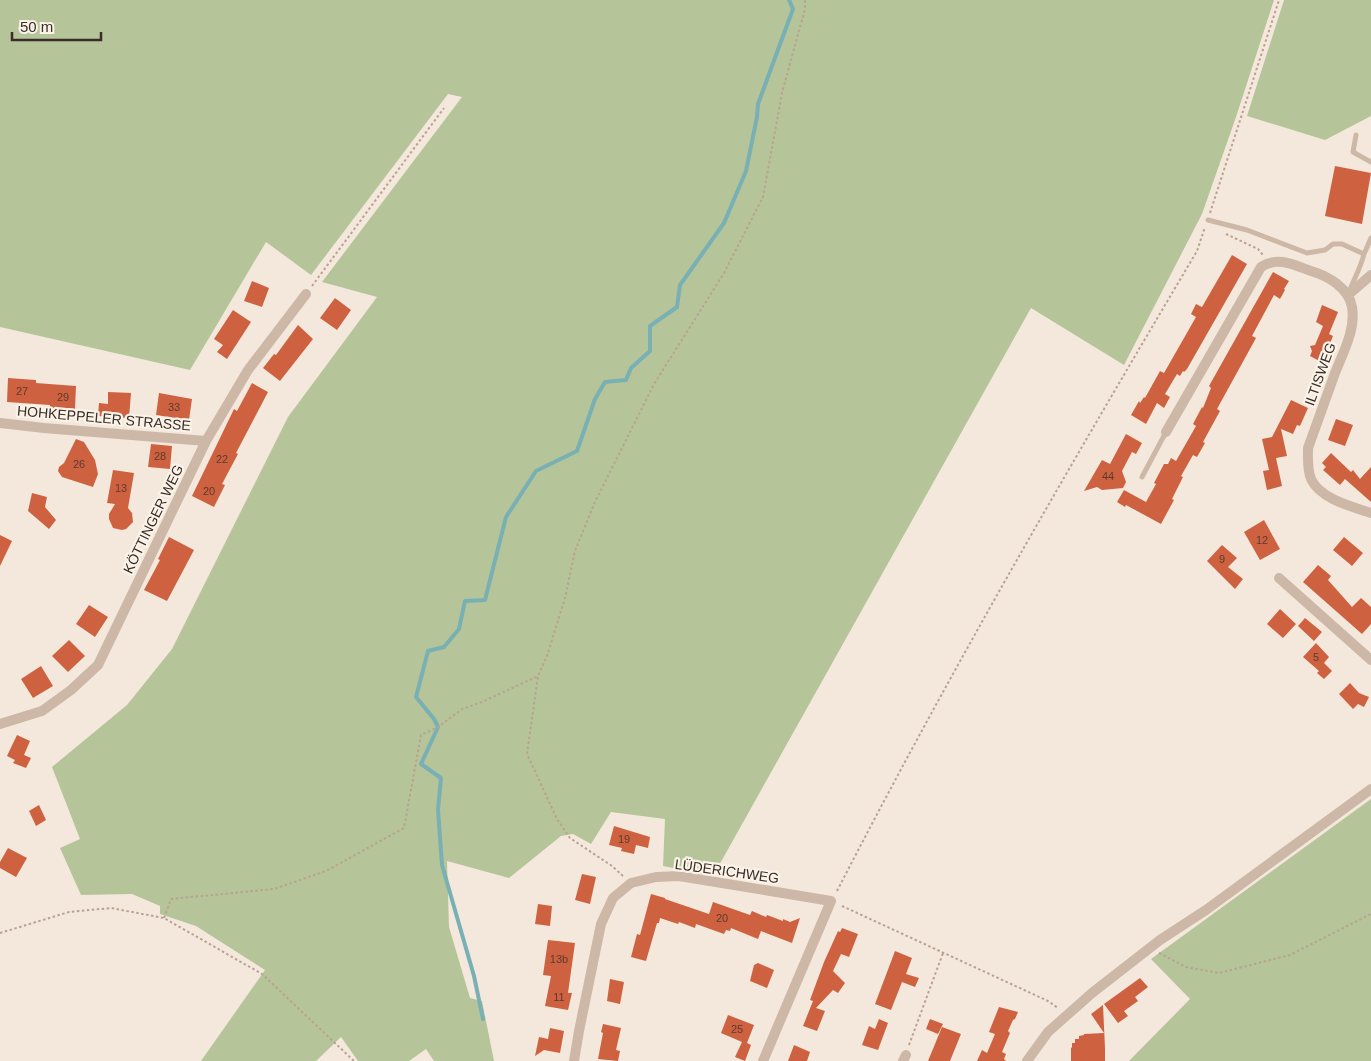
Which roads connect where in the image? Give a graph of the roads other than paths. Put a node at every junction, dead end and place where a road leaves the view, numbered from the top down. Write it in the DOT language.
graph roads {
  1 [pos="1356,134"];
  2 [pos="1371,162"];
  3 [pos="1208,220"];
  4 [pos="1371,238"];
  5 [pos="1364,254"];
  6 [pos="1371,276"];
  7 [pos="306,294"];
  8 [pos="1348,295"];
  9 [pos="0,423"];
  10 [pos="1166,432"];
  11 [pos="206,441"];
  12 [pos="1142,477"];
  13 [pos="1371,513"];
  14 [pos="1279,578"];
  15 [pos="1371,660"];
  16 [pos="0,724"];
  17 [pos="1371,789"];
  18 [pos="574,1061"];
  19 [pos="763,1061"];
  20 [pos="1027,1061"];
  1 -- 2 [label="lane"];
  3 -- 5 [label="lane"];
  4 -- 5 [label="lane"];
  5 -- 8 [label="lane"];
  6 -- 8 [label="street"];
  7 -- 11 [label="street, KÖTTINGER WEG"];
  8 -- 10 [label="street"];
  8 -- 13 [label="street, ILTISWEG"];
  9 -- 11 [label="street, HOHKEPPELER STRASSE"];
  10 -- 12 [label="lane"];
  11 -- 16 [label="street, KÖTTINGER WEG"];
  14 -- 15 [label="street"];
  17 -- 20 [label="street"];
  18 -- 19 [label="street, LÜDERICHWEG"];
}
